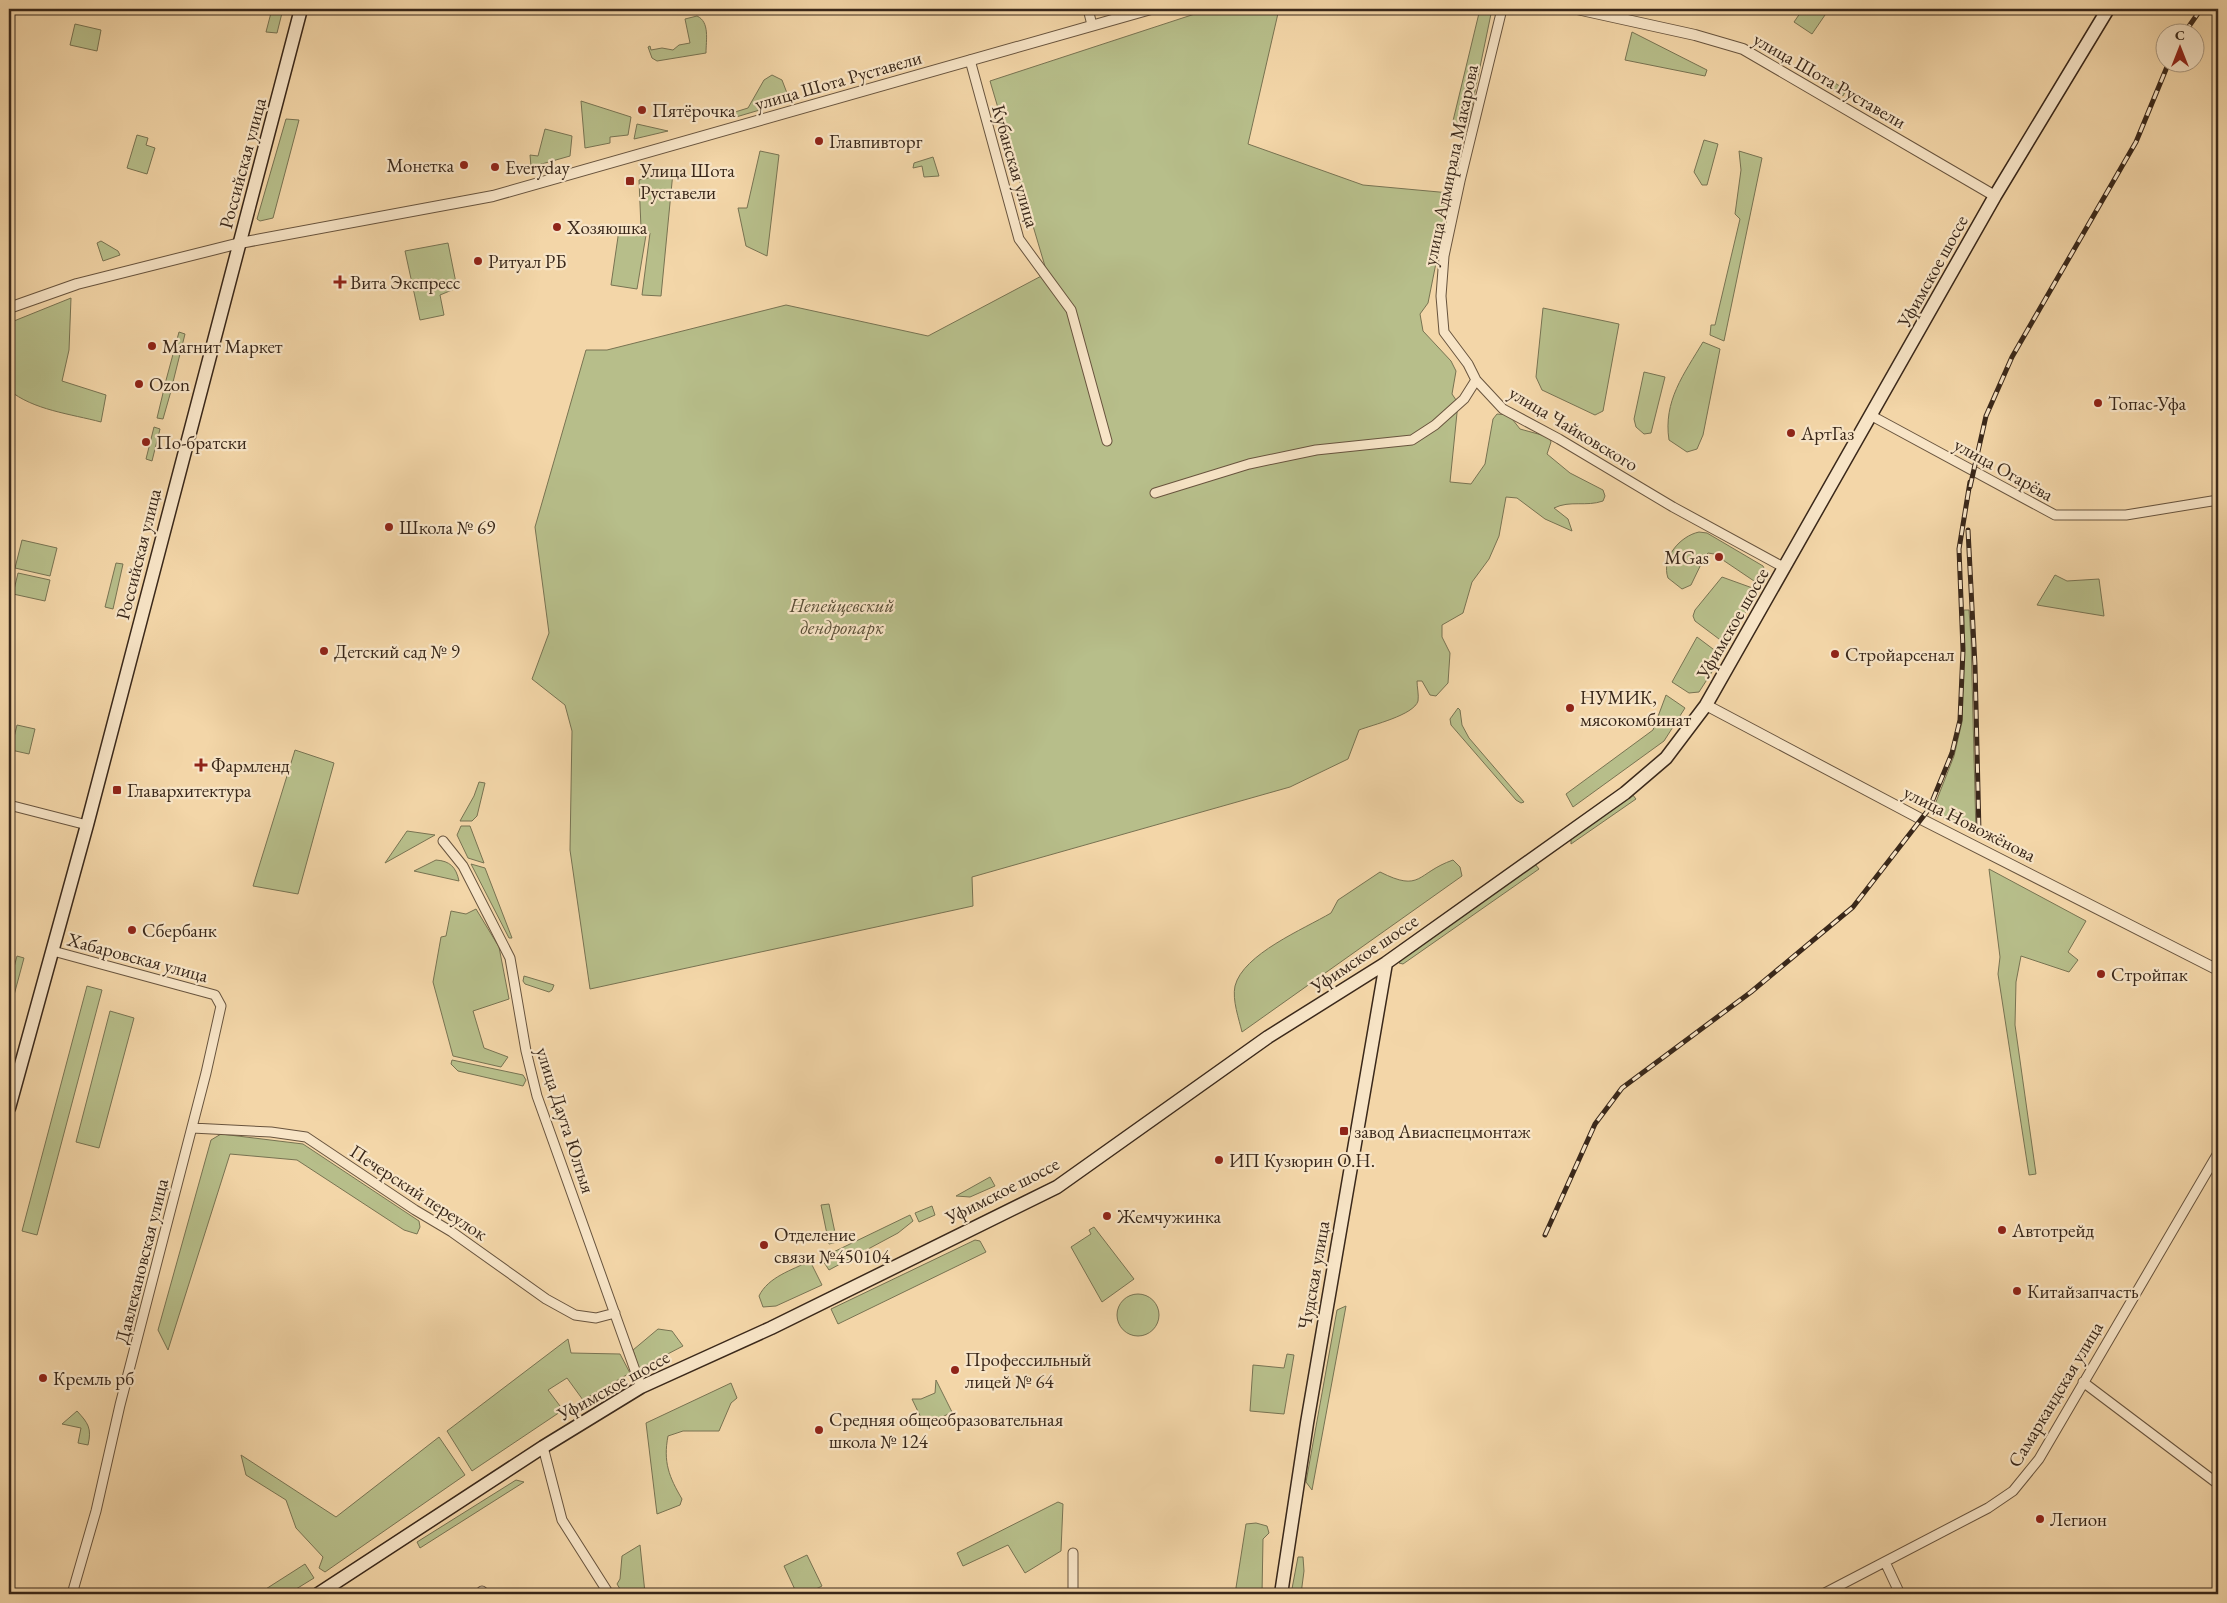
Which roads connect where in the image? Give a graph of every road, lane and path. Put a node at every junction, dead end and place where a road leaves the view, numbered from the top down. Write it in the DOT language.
graph roads {
  1 [pos="301,9"];
  2 [pos="1088,9"];
  3 [pos="1151,9"];
  4 [pos="1502,9"];
  5 [pos="1577,9"];
  6 [pos="2108,9"];
  7 [pos="1092,25"];
  8 [pos="970,60"];
  9 [pos="1995,196"];
  10 [pos="240,243"];
  11 [pos="9,308"];
  12 [pos="1476,380"];
  13 [pos="1872,416"];
  14 [pos="1107,441"];
  15 [pos="1155,493"];
  16 [pos="2218,500"];
  17 [pos="1785,568"];
  18 [pos="1706,705"];
  19 [pos="9,805"];
  20 [pos="87,825"];
  21 [pos="443,841"];
  22 [pos="53,951"];
  23 [pos="1386,963"];
  24 [pos="2218,970"];
  25 [pos="215,995"];
  26 [pos="9,1108"];
  27 [pos="192,1128"];
  28 [pos="2218,1153"];
  29 [pos="615,1313"];
  30 [pos="2083,1382"];
  31 [pos="641,1387"];
  32 [pos="543,1447"];
  33 [pos="2218,1484"];
  34 [pos="1073,1553"];
  35 [pos="1886,1562"];
  36 [pos="72,1594"];
  37 [pos="318,1594"];
  38 [pos="478,1594"];
  39 [pos="485,1594"];
  40 [pos="609,1594"];
  41 [pos="1073,1594"];
  42 [pos="1281,1594"];
  43 [pos="1823,1594"];
  44 [pos="1900,1594"];
  1 -- 10 [label="main road, Российская улица"];
  2 -- 7 [label="street"];
  3 -- 7 [label="street, улица Шота Руставели"];
  4 -- 12 [label="street, улица Адмирала Макарова"];
  5 -- 9 [label="street, улица Шота Руставели"];
  6 -- 9 [label="main road, Уфимское шоссе"];
  7 -- 8 [label="street, улица Шота Руставели"];
  8 -- 10 [label="street, улица Шота Руставели"];
  8 -- 14 [label="street, Кубанская улица"];
  9 -- 13 [label="main road, Уфимское шоссе"];
  10 -- 11 [label="street, улица Шота Руставели"];
  10 -- 20 [label="main road, Российская улица"];
  12 -- 15 [label="street"];
  12 -- 17 [label="street, улица Чайковского"];
  13 -- 16 [label="street, улица Огарёва"];
  13 -- 17 [label="main road, Уфимское шоссе"];
  17 -- 18 [label="main road, Уфимское шоссе"];
  18 -- 23 [label="main road, Уфимское шоссе"];
  18 -- 24 [label="street, улица Новожёнова"];
  19 -- 20 [label="street"];
  20 -- 22 [label="main road, Российская улица"];
  21 -- 29 [label="street, улица Даута Юлтыя"];
  22 -- 25 [label="street, Хабаровская улица"];
  22 -- 26 [label="main road, Российская улица"];
  23 -- 31 [label="main road, Уфимское шоссе"];
  23 -- 42 [label="main road, Чудская улица"];
  25 -- 27 [label="street, Давлекановская улица"];
  27 -- 29 [label="street, Печерский переулок"];
  27 -- 36 [label="street, Давлекановская улица"];
  28 -- 30 [label="street, Самаркандская улица"];
  29 -- 31 [label="street, улица Даута Юлтыя"];
  30 -- 33 [label="street"];
  30 -- 35 [label="street, Самаркандская улица"];
  31 -- 32 [label="main road, Уфимское шоссе"];
  32 -- 37 [label="main road, Уфимское шоссе"];
  32 -- 40 [label="street"];
  34 -- 41 [label="street"];
  35 -- 43 [label="street, Самаркандская улица"];
  35 -- 44 [label="street"];
  38 -- 39 [label="street"];
}
